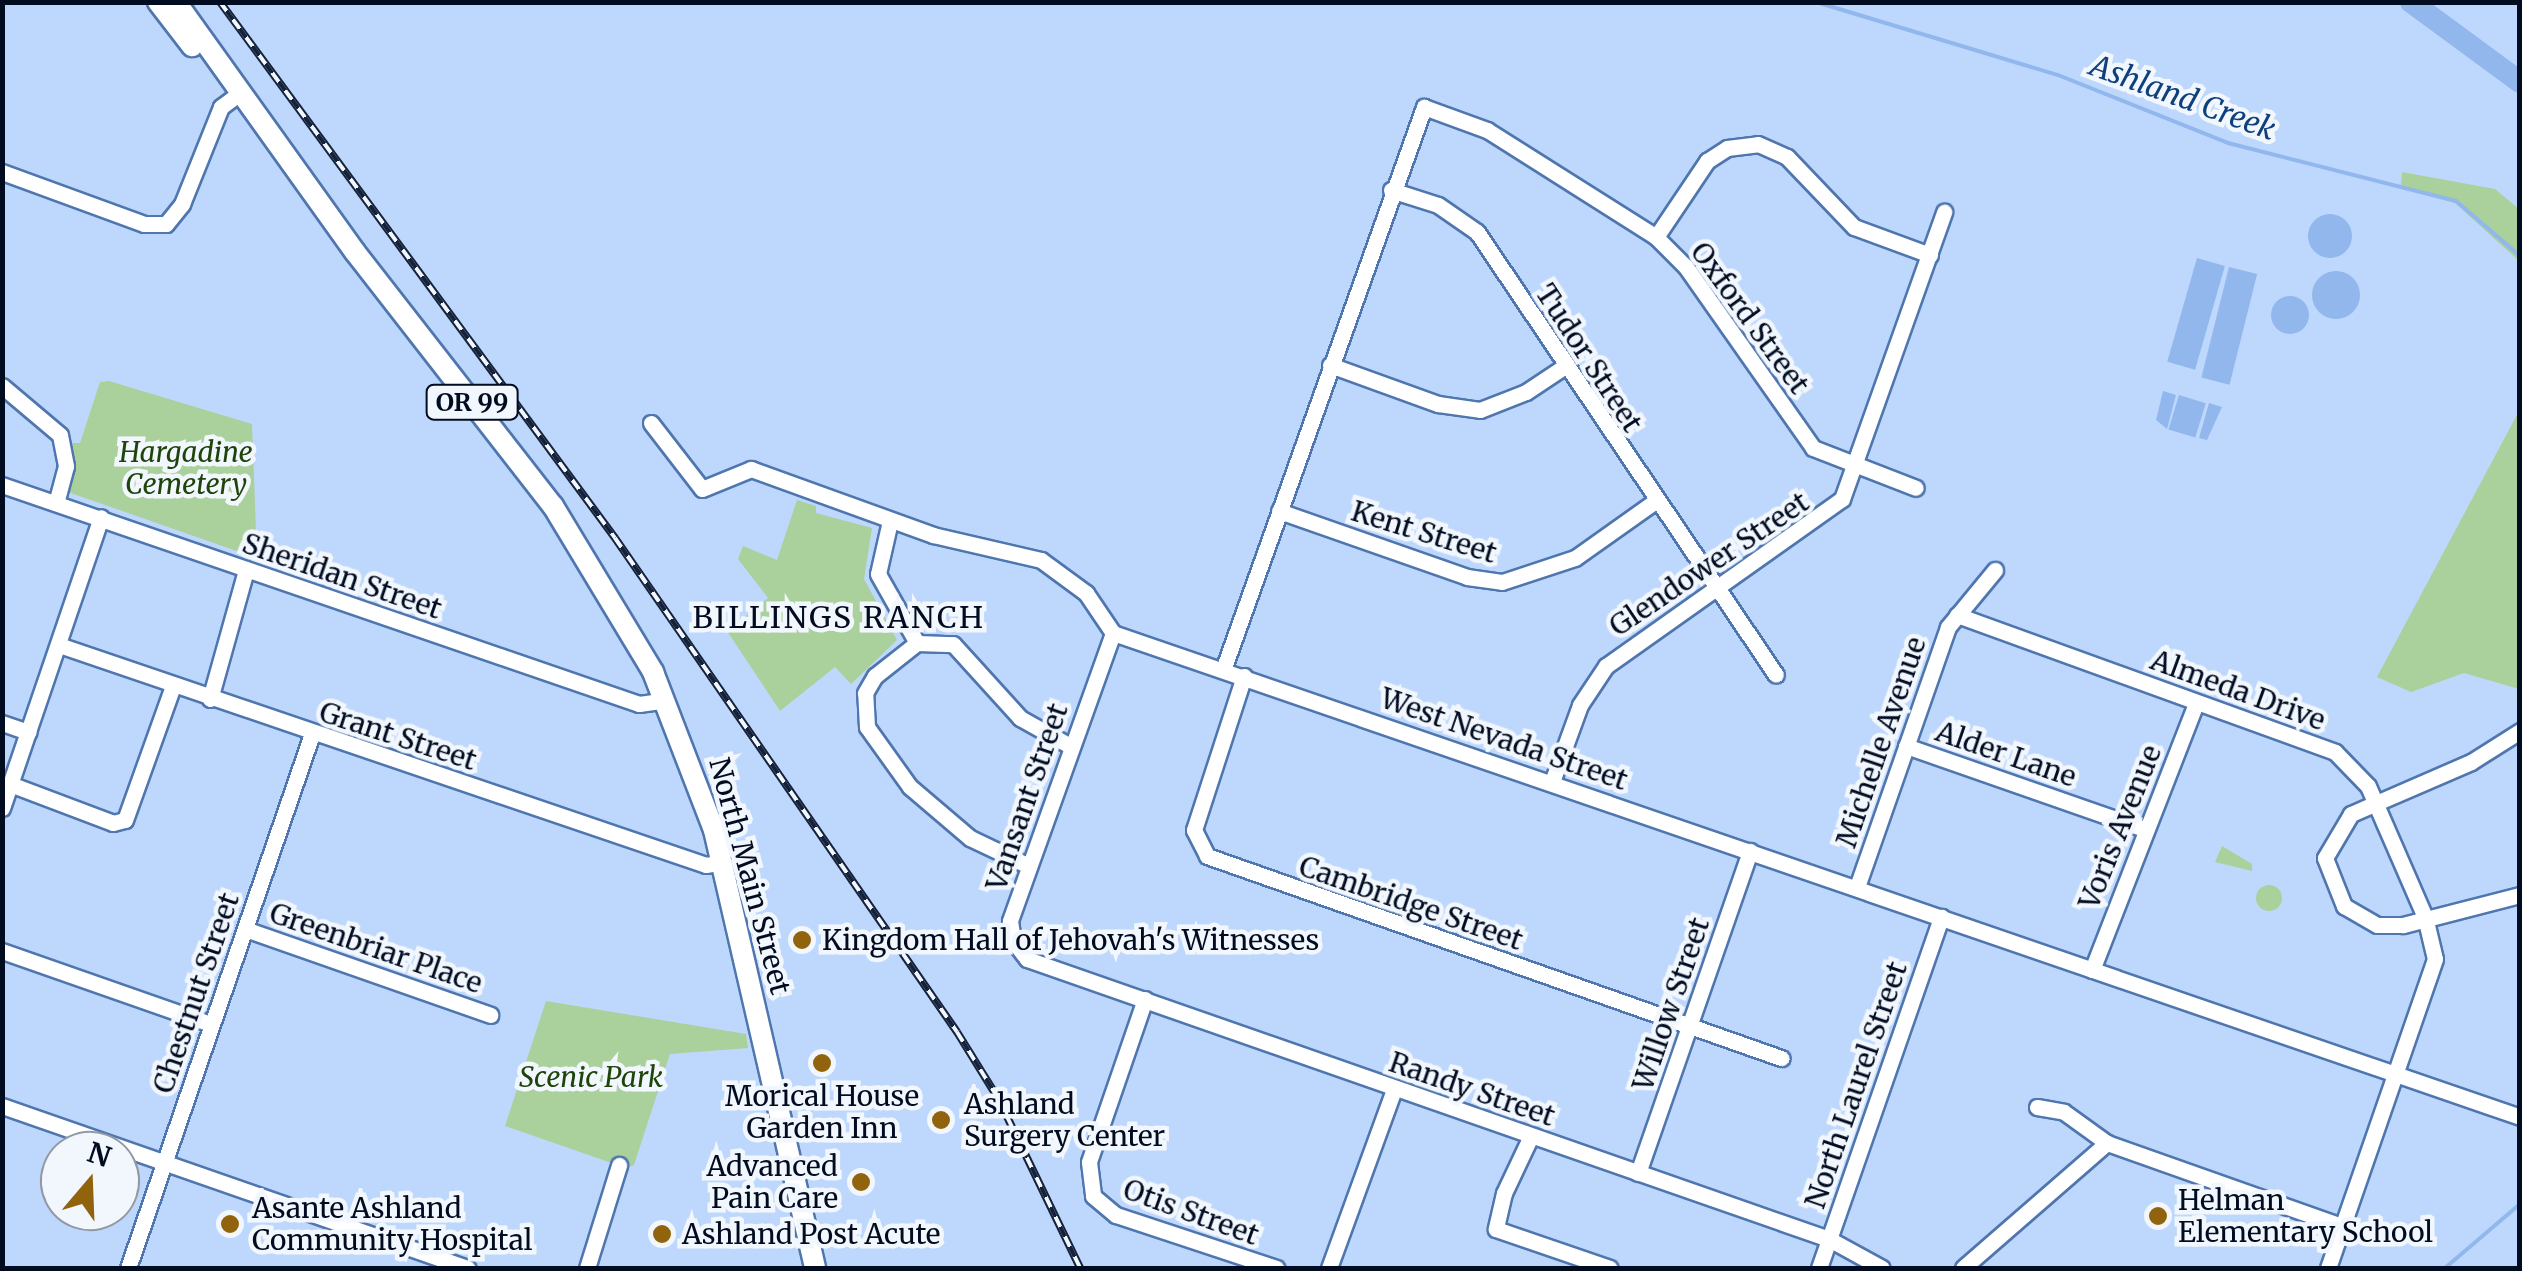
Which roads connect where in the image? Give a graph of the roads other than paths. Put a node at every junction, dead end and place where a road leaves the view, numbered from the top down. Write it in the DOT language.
graph roads {
  1 [pos="158,2"];
  2 [pos="176,2"];
  3 [pos="237,95"];
  4 [pos="3,174"];
  5 [pos="1391,190"];
  6 [pos="1944,212"];
  7 [pos="1656,237"];
  8 [pos="1930,255"];
  9 [pos="1330,365"];
  10 [pos="1565,366"];
  11 [pos="2,386"];
  12 [pos="651,423"];
  13 [pos="1854,466"];
  14 [pos="2,485"];
  15 [pos="1916,488"];
  16 [pos="1654,502"];
  17 [pos="56,503"];
  18 [pos="1279,511"];
  19 [pos="100,517"];
  20 [pos="890,521"];
  21 [pos="246,570"];
  22 [pos="1995,570"];
  23 [pos="1716,590"];
  24 [pos="1957,616"];
  25 [pos="1113,632"];
  26 [pos="917,643"];
  27 [pos="58,645"];
  28 [pos="1223,670"];
  29 [pos="1244,676"];
  30 [pos="1776,676"];
  31 [pos="173,686"];
  32 [pos="210,699"];
  33 [pos="666,700"];
  34 [pos="2196,703"];
  35 [pos="2,723"];
  36 [pos="2520,731"];
  37 [pos="28,732"];
  38 [pos="312,734"];
  39 [pos="1070,746"];
  40 [pos="1906,746"];
  41 [pos="1552,782"];
  42 [pos="10,784"];
  43 [pos="2376,803"];
  44 [pos="2,808"];
  45 [pos="2145,829"];
  46 [pos="1750,850"];
  47 [pos="723,862"];
  48 [pos="1029,866"];
  49 [pos="1856,887"];
  50 [pos="2520,896"];
  51 [pos="1940,917"];
  52 [pos="2426,917"];
  53 [pos="245,929"];
  54 [pos="2,951"];
  55 [pos="1043,966"];
  56 [pos="2092,970"];
  57 [pos="1145,999"];
  58 [pos="490,1015"];
  59 [pos="211,1024"];
  60 [pos="1689,1026"];
  61 [pos="1781,1058"];
  62 [pos="2396,1076"];
  63 [pos="1394,1088"];
  64 [pos="2,1106"];
  65 [pos="2038,1107"];
  66 [pos="2520,1116"];
  67 [pos="1530,1136"];
  68 [pos="2107,1143"];
  69 [pos="164,1163"];
  70 [pos="618,1165"];
  71 [pos="1638,1173"];
  72 [pos="2342,1226"];
  73 [pos="1829,1239"];
  74 [pos="460,1267"];
  75 [pos="128,1268"];
  76 [pos="587,1268"];
  77 [pos="815,1268"];
  78 [pos="1276,1268"];
  79 [pos="1329,1268"];
  80 [pos="1610,1268"];
  81 [pos="1819,1268"];
  82 [pos="1882,1268"];
  83 [pos="1964,1268"];
  84 [pos="2328,1268"];
  1 -- 3 [label="main road, North Main Street / OR 99"];
  2 -- 3 [label="main road, North Main Street / OR 99"];
  3 -- 4 [label="street"];
  3 -- 33 [label="main road, North Main Street / OR 99"];
  5 -- 7 [label="street, Oxford Street"];
  5 -- 9 [label="street"];
  5 -- 10 [label="street, Tudor Street"];
  6 -- 8 [label="street, Glendower Street"];
  7 -- 8 [label="street"];
  7 -- 13 [label="street, Oxford Street"];
  8 -- 13 [label="street, Glendower Street"];
  9 -- 10 [label="street"];
  9 -- 18 [label="street"];
  10 -- 16 [label="street, Tudor Street"];
  11 -- 17 [label="street"];
  12 -- 20 [label="street"];
  13 -- 15 [label="street, Oxford Street"];
  13 -- 23 [label="street, Glendower Street"];
  14 -- 17 [label="street, Sheridan Street"];
  16 -- 18 [label="street, Kent Street"];
  16 -- 23 [label="street, Tudor Street"];
  17 -- 19 [label="street, Sheridan Street"];
  18 -- 28 [label="street"];
  19 -- 21 [label="street, Sheridan Street"];
  19 -- 27 [label="street"];
  20 -- 25 [label="street"];
  20 -- 26 [label="street"];
  21 -- 32 [label="street"];
  21 -- 33 [label="street, Sheridan Street"];
  22 -- 24 [label="street, Michelle Avenue"];
  23 -- 30 [label="street, Tudor Street"];
  23 -- 41 [label="street, Glendower Street"];
  24 -- 34 [label="street, Almeda Drive"];
  24 -- 40 [label="street, Michelle Avenue"];
  25 -- 28 [label="street, West Nevada Street"];
  25 -- 39 [label="street, Vansant Street"];
  26 -- 39 [label="street"];
  26 -- 48 [label="street"];
  27 -- 31 [label="street, Grant Street"];
  27 -- 37 [label="street"];
  28 -- 29 [label="street, West Nevada Street"];
  29 -- 41 [label="street, West Nevada Street"];
  29 -- 60 [label="street, Cambridge Street"];
  31 -- 32 [label="street, Grant Street"];
  31 -- 42 [label="street"];
  32 -- 38 [label="street, Grant Street"];
  33 -- 47 [label="main road, North Main Street / OR 99"];
  34 -- 43 [label="street, Almeda Drive"];
  34 -- 45 [label="street, Voris Avenue"];
  35 -- 37 [label="street"];
  36 -- 43 [label="street"];
  37 -- 42 [label="street"];
  38 -- 47 [label="street, Grant Street"];
  38 -- 53 [label="street, Chestnut Street"];
  39 -- 48 [label="street, Vansant Street"];
  40 -- 45 [label="street, Alder Lane"];
  40 -- 49 [label="street, Michelle Avenue"];
  41 -- 46 [label="street, West Nevada Street"];
  42 -- 44 [label="street"];
  43 -- 52 [label="street, Almeda Drive"];
  43 -- 52 [label="street"];
  45 -- 56 [label="street, Voris Avenue"];
  46 -- 49 [label="street, West Nevada Street"];
  46 -- 60 [label="street, Willow Street"];
  47 -- 77 [label="main road, North Main Street / OR 99"];
  48 -- 55 [label="street, Vansant Street"];
  49 -- 51 [label="street, West Nevada Street"];
  50 -- 52 [label="street"];
  51 -- 56 [label="street, West Nevada Street"];
  51 -- 73 [label="street, North Laurel Street"];
  52 -- 62 [label="street, Almeda Drive"];
  53 -- 58 [label="street, Greenbriar Place"];
  53 -- 59 [label="street, Chestnut Street"];
  54 -- 59 [label="street"];
  55 -- 57 [label="street, Randy Street"];
  56 -- 62 [label="street, West Nevada Street"];
  57 -- 63 [label="street, Randy Street"];
  57 -- 78 [label="street, Otis Street"];
  59 -- 69 [label="street, Chestnut Street"];
  60 -- 61 [label="street, Cambridge Street"];
  60 -- 71 [label="street, Willow Street"];
  62 -- 66 [label="street, West Nevada Street"];
  62 -- 72 [label="street, Almeda Drive"];
  63 -- 67 [label="street, Randy Street"];
  63 -- 79 [label="street"];
  64 -- 69 [label="street"];
  65 -- 68 [label="street"];
  67 -- 71 [label="street, Randy Street"];
  67 -- 80 [label="street"];
  68 -- 72 [label="street"];
  68 -- 83 [label="street"];
  69 -- 74 [label="street"];
  69 -- 75 [label="street, Chestnut Street"];
  70 -- 76 [label="street"];
  71 -- 73 [label="street, Randy Street"];
  72 -- 84 [label="street, Almeda Drive"];
  73 -- 81 [label="street, North Laurel Street"];
  73 -- 82 [label="street, Randy Street"];
}
